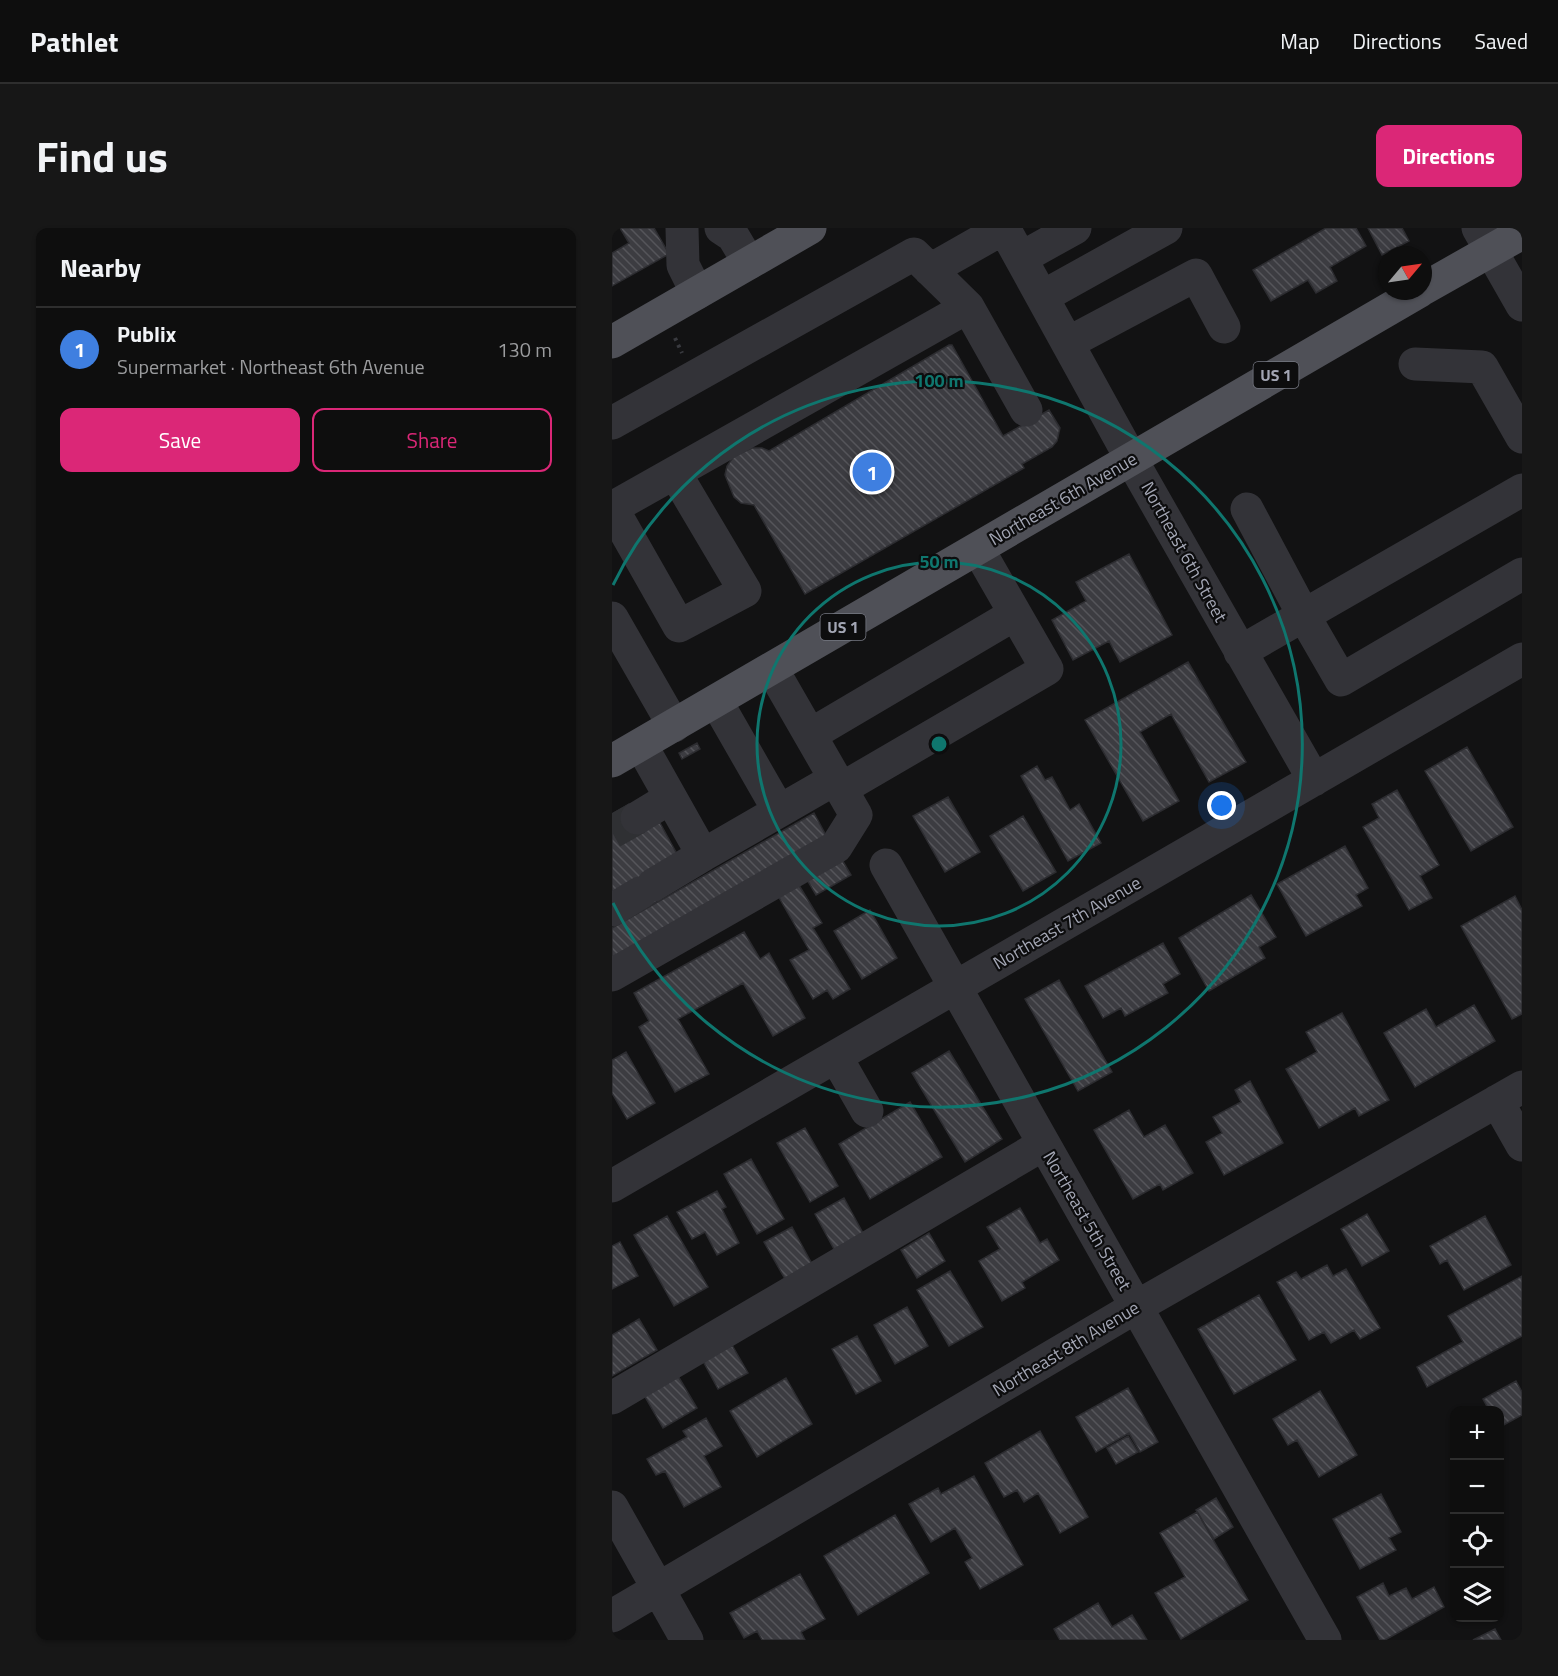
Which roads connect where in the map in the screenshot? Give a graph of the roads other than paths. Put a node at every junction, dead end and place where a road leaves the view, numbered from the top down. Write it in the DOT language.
graph roads {
  1 [pos="682,228"];
  2 [pos="721,228"];
  3 [pos="810,228"];
  4 [pos="1004,228"];
  5 [pos="1075,228"];
  6 [pos="1166,228"];
  7 [pos="1522,233"];
  8 [pos="1485,239"];
  9 [pos="1021,258"];
  10 [pos="749,263"];
  11 [pos="930,270"];
  12 [pos="1432,282"];
  13 [pos="697,293"];
  14 [pos="1042,297"];
  15 [pos="1405,300"];
  16 [pos="1522,305"];
  17 [pos="968,307"];
  18 [pos="1224,327"];
  19 [pos="612,342"];
  20 [pos="1068,343"];
  21 [pos="1415,364"];
  22 [pos="1026,410"];
  23 [pos="612,423"];
  24 [pos="1522,437"];
  25 [pos="1131,459"];
  26 [pos="675,473"];
  27 [pos="1522,490"];
  28 [pos="612,508"];
  29 [pos="1246,509"];
  30 [pos="978,549"];
  31 [pos="1522,574"];
  32 [pos="1015,614"];
  33 [pos="1304,616"];
  34 [pos="612,618"];
  35 [pos="1240,652"];
  36 [pos="1522,659"];
  37 [pos="772,669"];
  38 [pos="717,701"];
  39 [pos="674,726"];
  40 [pos="810,735"];
  41 [pos="641,745"];
  42 [pos="612,761"];
  43 [pos="1314,780"];
  44 [pos="844,794"];
  45 [pos="670,798"];
  46 [pos="779,811"];
  47 [pos="637,818"];
  48 [pos="703,855"];
  49 [pos="886,865"];
  50 [pos="612,910"];
  51 [pos="612,975"];
  52 [pos="955,988"];
  53 [pos="836,1057"];
  54 [pos="1509,1094"];
  55 [pos="867,1111"];
  56 [pos="1044,1144"];
  57 [pos="1522,1145"];
  58 [pos="612,1186"];
  59 [pos="1136,1307"];
  60 [pos="612,1398"];
  61 [pos="612,1507"];
  62 [pos="658,1589"];
  63 [pos="612,1616"];
  64 [pos="1313,1636"];
  65 [pos="687,1640"];
  1 -- 13 [label="street"];
  2 -- 10 [label="street"];
  3 -- 10 [label="main road"];
  4 -- 9 [label="street, Northeast 6th Street"];
  4 -- 11 [label="street"];
  5 -- 9 [label="street"];
  6 -- 14 [label="street"];
  7 -- 8 [label="main road, Northeast 6th Avenue / US 1"];
  8 -- 12 [label="main road, Northeast 6th Avenue / US 1"];
  8 -- 16 [label="street"];
  9 -- 14 [label="street, Northeast 6th Street"];
  10 -- 13 [label="main road"];
  11 -- 17 [label="street"];
  11 -- 23 [label="street"];
  13 -- 19 [label="main road"];
  14 -- 20 [label="street, Northeast 6th Street"];
  15 -- 25 [label="main road, Northeast 6th Avenue / US 1"];
  17 -- 22 [label="street"];
  17 -- 26 [label="street"];
  18 -- 20 [label="street"];
  20 -- 25 [label="street, Northeast 6th Street"];
  21 -- 24 [label="street"];
  25 -- 30 [label="main road, Northeast 6th Avenue / US 1"];
  25 -- 35 [label="street, Northeast 6th Street"];
  26 -- 28 [label="street"];
  26 -- 28 [label="street"];
  27 -- 33 [label="street"];
  29 -- 33 [label="street"];
  30 -- 32 [label="street"];
  30 -- 37 [label="main road, Northeast 6th Avenue / US 1"];
  31 -- 33 [label="street"];
  32 -- 40 [label="street"];
  32 -- 44 [label="street"];
  33 -- 35 [label="street"];
  34 -- 39 [label="street"];
  35 -- 43 [label="street, Northeast 6th Street"];
  36 -- 43 [label="street, Northeast 7th Avenue"];
  37 -- 38 [label="main road, Northeast 6th Avenue / US 1"];
  37 -- 40 [label="street"];
  38 -- 39 [label="main road, Northeast 6th Avenue / US 1"];
  38 -- 46 [label="street"];
  39 -- 41 [label="main road, Northeast 6th Avenue / US 1"];
  40 -- 44 [label="street"];
  41 -- 42 [label="main road, Northeast 6th Avenue / US 1"];
  41 -- 45 [label="street"];
  43 -- 52 [label="street, Northeast 7th Avenue"];
  44 -- 46 [label="street"];
  44 -- 51 [label="street"];
  45 -- 47 [label="street"];
  45 -- 48 [label="street"];
  46 -- 48 [label="street"];
  48 -- 50 [label="street"];
  49 -- 52 [label="street, Northeast 5th Street"];
  52 -- 53 [label="street, Northeast 7th Avenue"];
  52 -- 56 [label="street, Northeast 5th Street"];
  53 -- 55 [label="street"];
  53 -- 58 [label="street, Northeast 7th Avenue"];
  54 -- 57 [label="street"];
  54 -- 59 [label="street, Northeast 8th Avenue"];
  56 -- 59 [label="street, Northeast 5th Street"];
  56 -- 60 [label="street"];
  59 -- 62 [label="street, Northeast 8th Avenue"];
  59 -- 64 [label="street, Northeast 5th Street"];
  61 -- 62 [label="street"];
  62 -- 63 [label="street, Northeast 8th Avenue"];
  62 -- 65 [label="street"];
}
